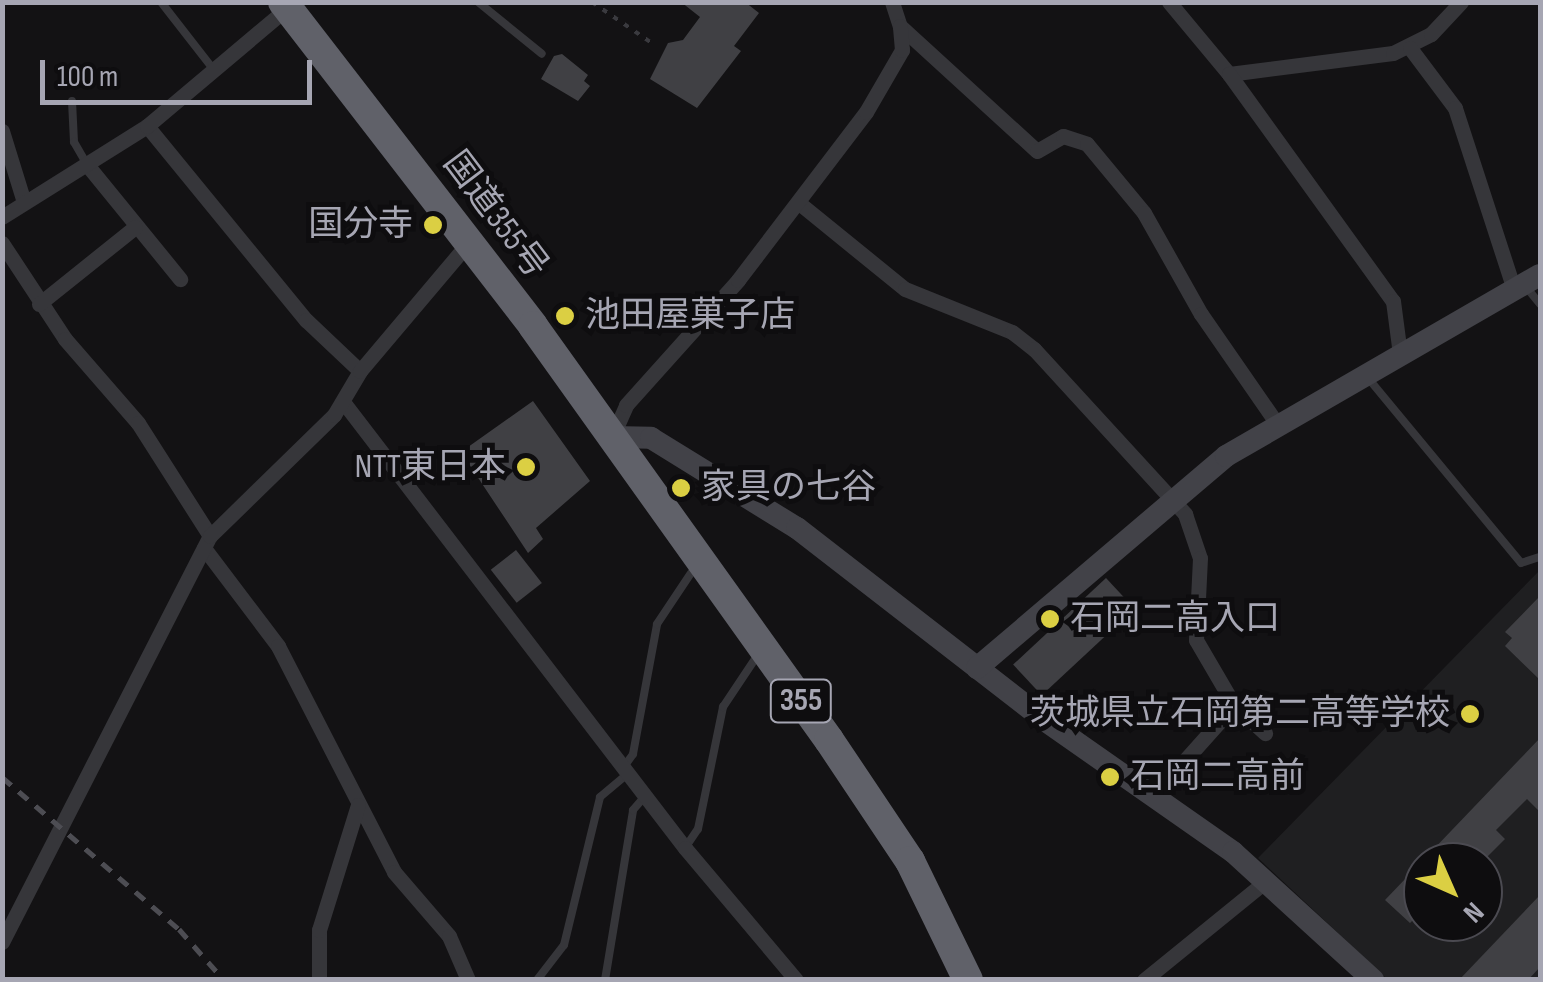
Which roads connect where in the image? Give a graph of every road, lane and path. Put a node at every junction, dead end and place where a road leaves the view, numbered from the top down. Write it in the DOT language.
graph roads {
  1 [pos="161,2"];
  2 [pos="478,2"];
  3 [pos="592,2"];
  4 [pos="892,2"];
  5 [pos="1169,2"];
  6 [pos="1460,2"];
  7 [pos="288,4"];
  8 [pos="900,26"];
  9 [pos="654,44"];
  10 [pos="1410,48"];
  11 [pos="542,54"];
  12 [pos="214,70"];
  13 [pos="1229,74"];
  14 [pos="72,100"];
  15 [pos="147,126"];
  16 [pos="2,131"];
  17 [pos="88,166"];
  18 [pos="24,202"];
  19 [pos="799,203"];
  20 [pos="2,217"];
  21 [pos="135,227"];
  22 [pos="469,242"];
  23 [pos="2,243"];
  24 [pos="180,279"];
  25 [pos="1526,283"];
  26 [pos="39,304"];
  27 [pos="1540,304"];
  28 [pos="1400,354"];
  29 [pos="360,370"];
  30 [pos="1365,374"];
  31 [pos="344,403"];
  32 [pos="1278,425"];
  33 [pos="612,437"];
  34 [pos="1171,500"];
  35 [pos="207,542"];
  36 [pos="1540,557"];
  37 [pos="691,573"];
  38 [pos="764,650"];
  39 [pos="977,668"];
  40 [pos="1234,705"];
  41 [pos="1265,733"];
  42 [pos="625,771"];
  43 [pos="644,796"];
  44 [pos="1154,796"];
  45 [pos="358,804"];
  46 [pos="685,848"];
  47 [pos="1268,880"];
  48 [pos="5,932"];
  49 [pos="552,976"];
  50 [pos="319,980"];
  51 [pos="468,980"];
  52 [pos="537,980"];
  53 [pos="605,980"];
  54 [pos="796,980"];
  55 [pos="968,980"];
  56 [pos="1144,980"];
  57 [pos="1373,980"];
  1 -- 12 [label="lane"];
  2 -- 11 [label="lane"];
  3 -- 9 [label="path"];
  4 -- 8 [label="street"];
  5 -- 13 [label="street"];
  6 -- 10 [label="street"];
  7 -- 12 [label="street"];
  7 -- 22 [label="highway, 国道355号 / 355"];
  8 -- 19 [label="street"];
  8 -- 32 [label="street"];
  10 -- 13 [label="street"];
  10 -- 25 [label="street"];
  12 -- 15 [label="street"];
  13 -- 28 [label="street"];
  14 -- 17 [label="lane"];
  15 -- 17 [label="street"];
  15 -- 29 [label="street"];
  16 -- 18 [label="street"];
  17 -- 18 [label="street"];
  17 -- 21 [label="street"];
  18 -- 20 [label="street"];
  19 -- 33 [label="street"];
  19 -- 34 [label="street"];
  21 -- 24 [label="street"];
  21 -- 26 [label="street"];
  22 -- 29 [label="street"];
  22 -- 33 [label="highway, 国道355号 / 355"];
  23 -- 26 [label="street"];
  25 -- 27 [label="lane"];
  25 -- 28 [label="street"];
  26 -- 35 [label="street"];
  28 -- 30 [label="street"];
  29 -- 31 [label="street"];
  30 -- 32 [label="street"];
  30 -- 36 [label="lane"];
  31 -- 35 [label="street"];
  31 -- 42 [label="street"];
  32 -- 34 [label="street"];
  33 -- 38 [label="highway, 国道355号 / 355"];
  33 -- 39 [label="street"];
  34 -- 39 [label="street"];
  34 -- 40 [label="street"];
  35 -- 45 [label="street"];
  35 -- 48 [label="street"];
  37 -- 42 [label="lane"];
  38 -- 46 [label="lane"];
  38 -- 55 [label="highway, 国道355号 / 355"];
  39 -- 44 [label="street"];
  40 -- 41 [label="street"];
  40 -- 44 [label="street"];
  42 -- 43 [label="street"];
  42 -- 49 [label="lane"];
  43 -- 46 [label="street"];
  43 -- 53 [label="lane"];
  44 -- 47 [label="street"];
  45 -- 50 [label="street"];
  45 -- 51 [label="street"];
  46 -- 54 [label="street"];
  47 -- 56 [label="street"];
  47 -- 57 [label="street"];
  49 -- 52 [label="lane"];
}
